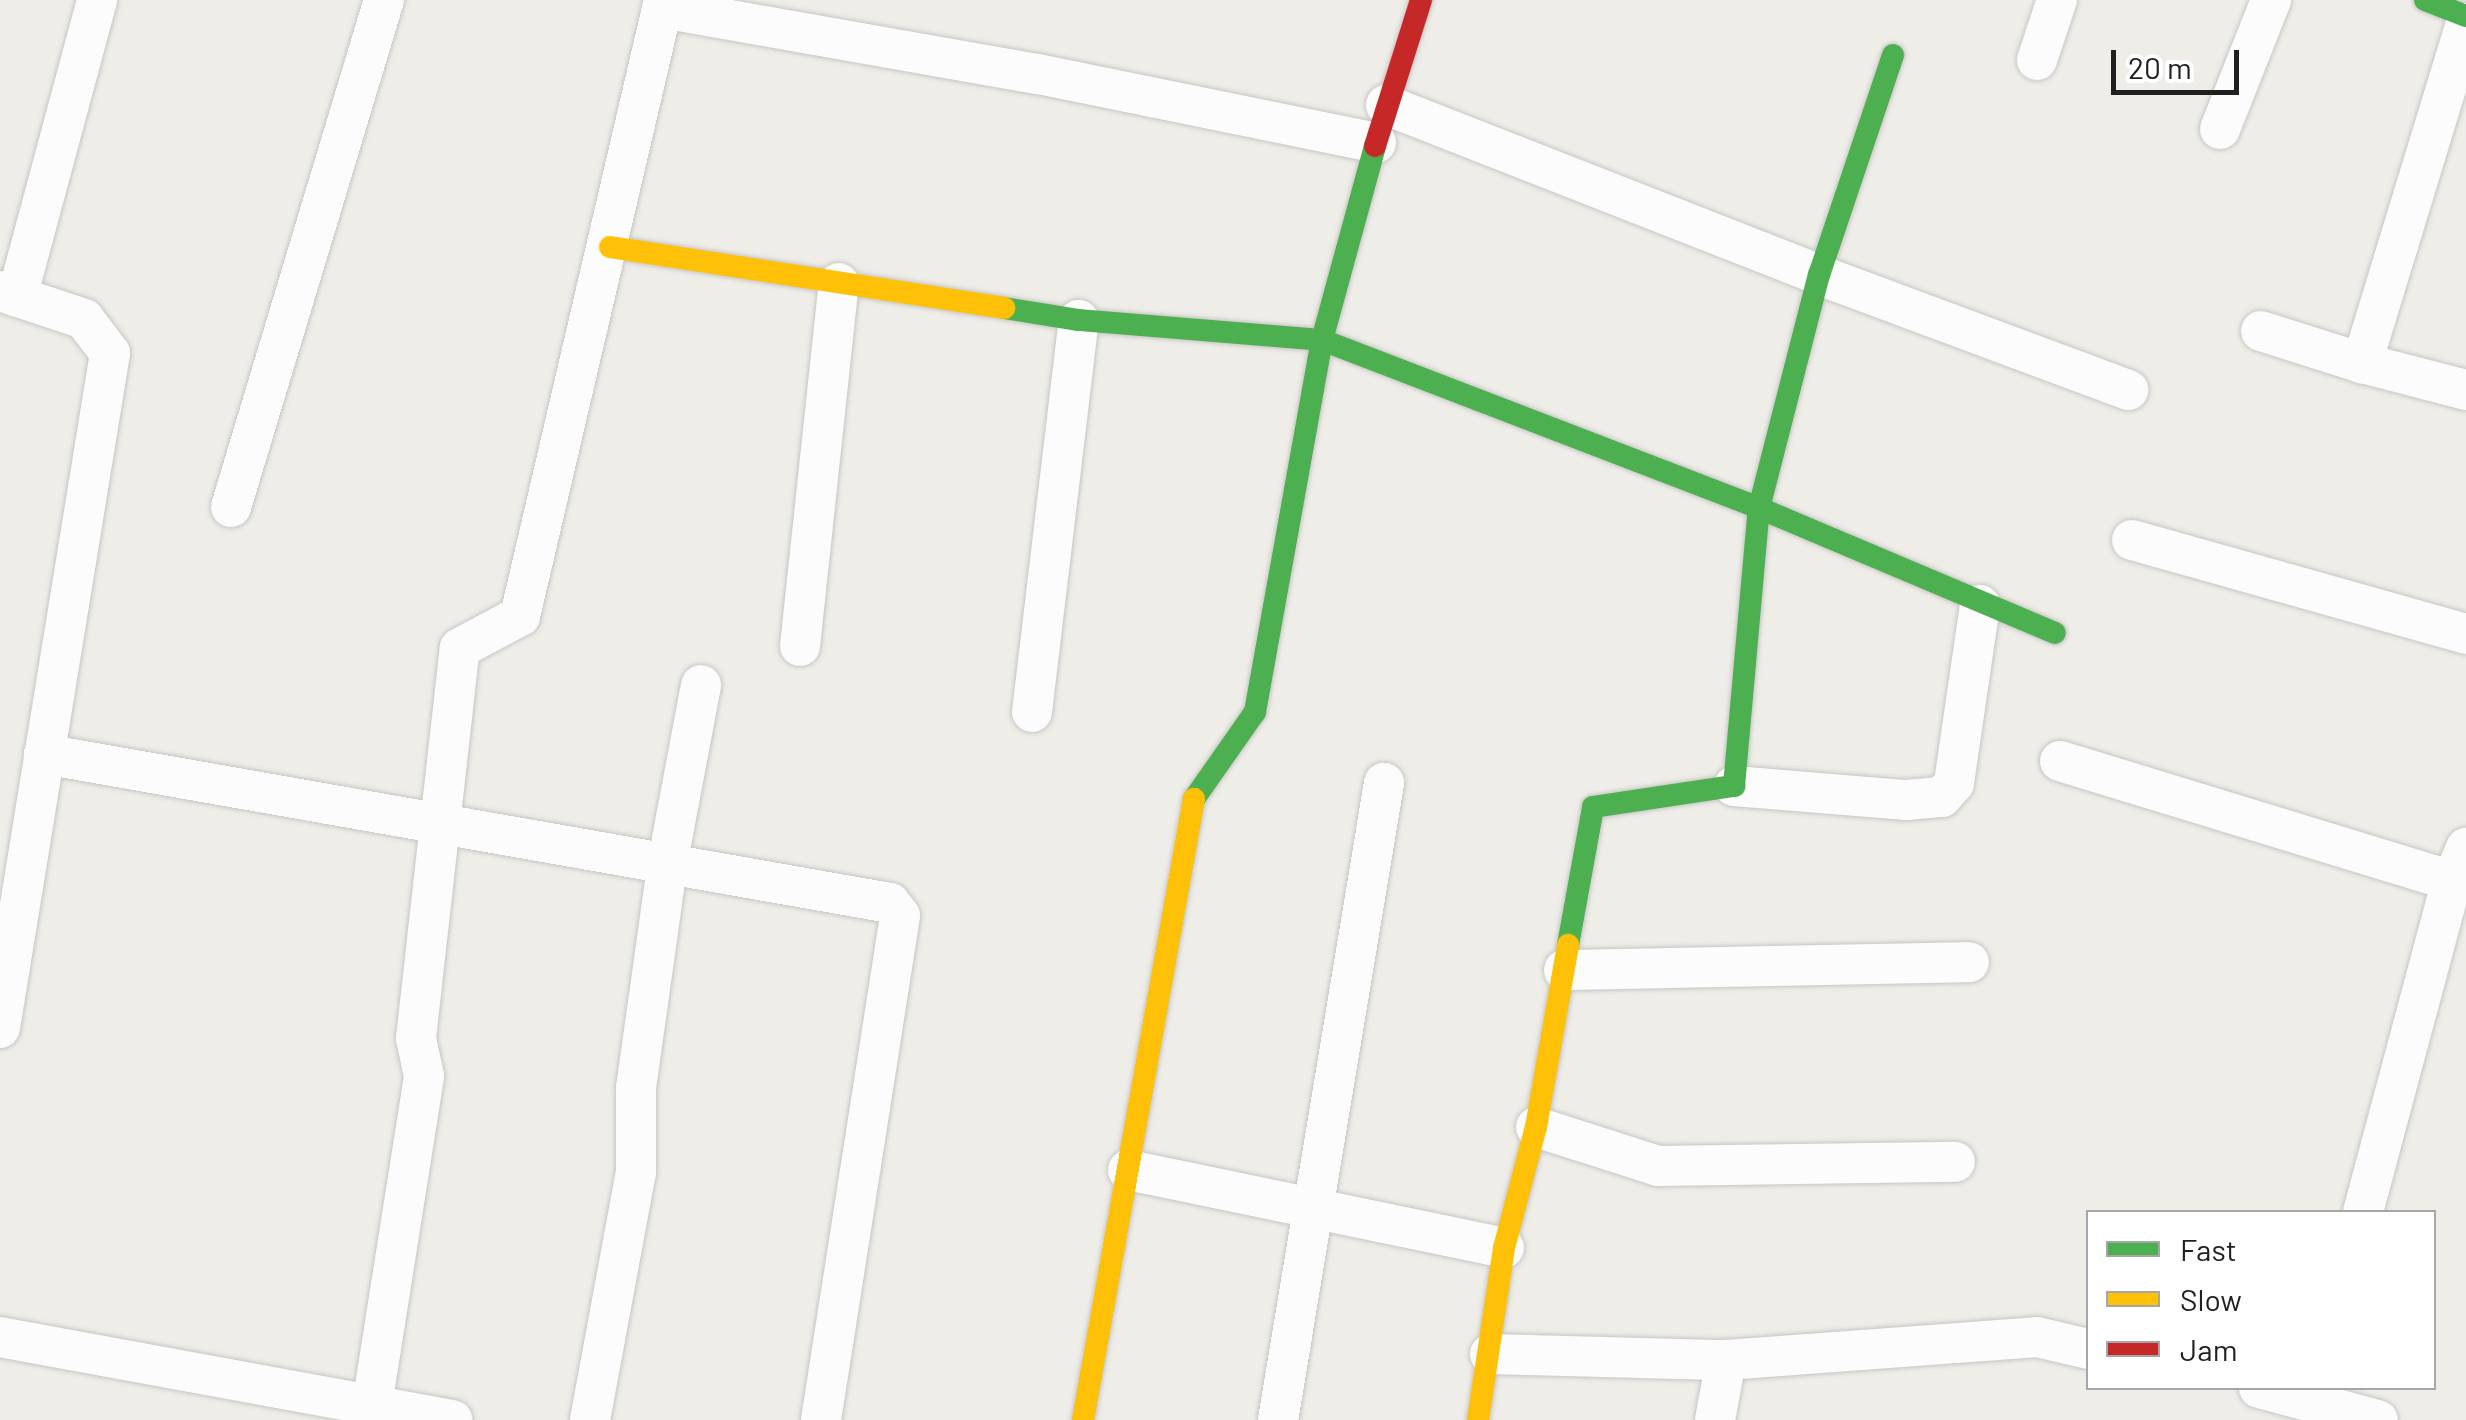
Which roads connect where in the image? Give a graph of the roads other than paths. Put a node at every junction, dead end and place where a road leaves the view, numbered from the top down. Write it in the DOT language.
graph roads {
  1 [pos="96,0"];
  2 [pos="384,0"];
  3 [pos="1421,0"];
  4 [pos="2056,0"];
  5 [pos="2271,0"];
  6 [pos="2425,0"];
  7 [pos="663,4"];
  8 [pos="2466,19"];
  9 [pos="1893,56"];
  10 [pos="2037,60"];
  11 [pos="1381,124"];
  12 [pos="2220,129"];
  13 [pos="610,247"];
  14 [pos="1819,275"];
  15 [pos="839,283"];
  16 [pos="8,294"];
  17 [pos="1079,320"];
  18 [pos="2261,330"];
  19 [pos="1322,340"];
  20 [pos="2362,363"];
  21 [pos="2128,390"];
  22 [pos="2466,390"];
  23 [pos="231,507"];
  24 [pos="1759,508"];
  25 [pos="2132,540"];
  26 [pos="1980,605"];
  27 [pos="2055,634"];
  28 [pos="2466,634"];
  29 [pos="800,646"];
  30 [pos="701,684"];
  31 [pos="1032,712"];
  32 [pos="44,754"];
  33 [pos="2060,761"];
  34 [pos="1384,783"];
  35 [pos="1734,786"];
  36 [pos="439,821"];
  37 [pos="668,860"];
  38 [pos="2459,864"];
  39 [pos="1969,962"];
  40 [pos="1564,970"];
  41 [pos="0,1028"];
  42 [pos="1536,1127"];
  43 [pos="1955,1162"];
  44 [pos="1128,1170"];
  45 [pos="1310,1208"];
  46 [pos="2364,1210"];
  47 [pos="1504,1248"];
  48 [pos="0,1337"];
  49 [pos="2086,1349"];
  50 [pos="1490,1354"];
  51 [pos="1726,1360"];
  52 [pos="2267,1390"];
  53 [pos="2312,1402"];
  54 [pos="372,1406"];
  55 [pos="452,1420"];
  56 [pos="590,1420"];
  57 [pos="821,1420"];
  58 [pos="1083,1420"];
  59 [pos="1278,1420"];
  60 [pos="1478,1420"];
  61 [pos="1716,1420"];
  62 [pos="2378,1420"];
  1 -- 16 [label="street"];
  2 -- 23 [label="street"];
  3 -- 11 [label="street"];
  4 -- 10 [label="street"];
  5 -- 12 [label="street"];
  6 -- 8 [label="street"];
  7 -- 11 [label="street"];
  7 -- 13 [label="street"];
  8 -- 20 [label="street"];
  9 -- 14 [label="street"];
  11 -- 14 [label="street"];
  11 -- 19 [label="street"];
  13 -- 15 [label="street"];
  13 -- 36 [label="street"];
  14 -- 21 [label="street"];
  14 -- 24 [label="street"];
  15 -- 17 [label="street"];
  15 -- 29 [label="street"];
  16 -- 32 [label="street"];
  17 -- 19 [label="street"];
  17 -- 31 [label="street"];
  18 -- 20 [label="street"];
  19 -- 24 [label="street"];
  19 -- 44 [label="street"];
  20 -- 22 [label="street"];
  24 -- 26 [label="street"];
  24 -- 35 [label="street"];
  25 -- 28 [label="street"];
  26 -- 27 [label="street"];
  26 -- 35 [label="street"];
  30 -- 37 [label="street"];
  32 -- 36 [label="street"];
  32 -- 41 [label="street"];
  33 -- 38 [label="street"];
  34 -- 45 [label="street"];
  35 -- 40 [label="street"];
  36 -- 37 [label="street"];
  36 -- 54 [label="street"];
  37 -- 56 [label="street"];
  37 -- 57 [label="street"];
  38 -- 46 [label="street"];
  39 -- 40 [label="street"];
  40 -- 42 [label="street"];
  42 -- 43 [label="street"];
  42 -- 47 [label="street"];
  44 -- 45 [label="street"];
  44 -- 58 [label="street"];
  45 -- 47 [label="street"];
  45 -- 59 [label="street"];
  47 -- 50 [label="street"];
  48 -- 54 [label="street"];
  49 -- 51 [label="street"];
  50 -- 51 [label="street"];
  50 -- 60 [label="street"];
  51 -- 61 [label="street"];
  52 -- 53 [label="street"];
  53 -- 62 [label="street"];
  54 -- 55 [label="street"];
}
